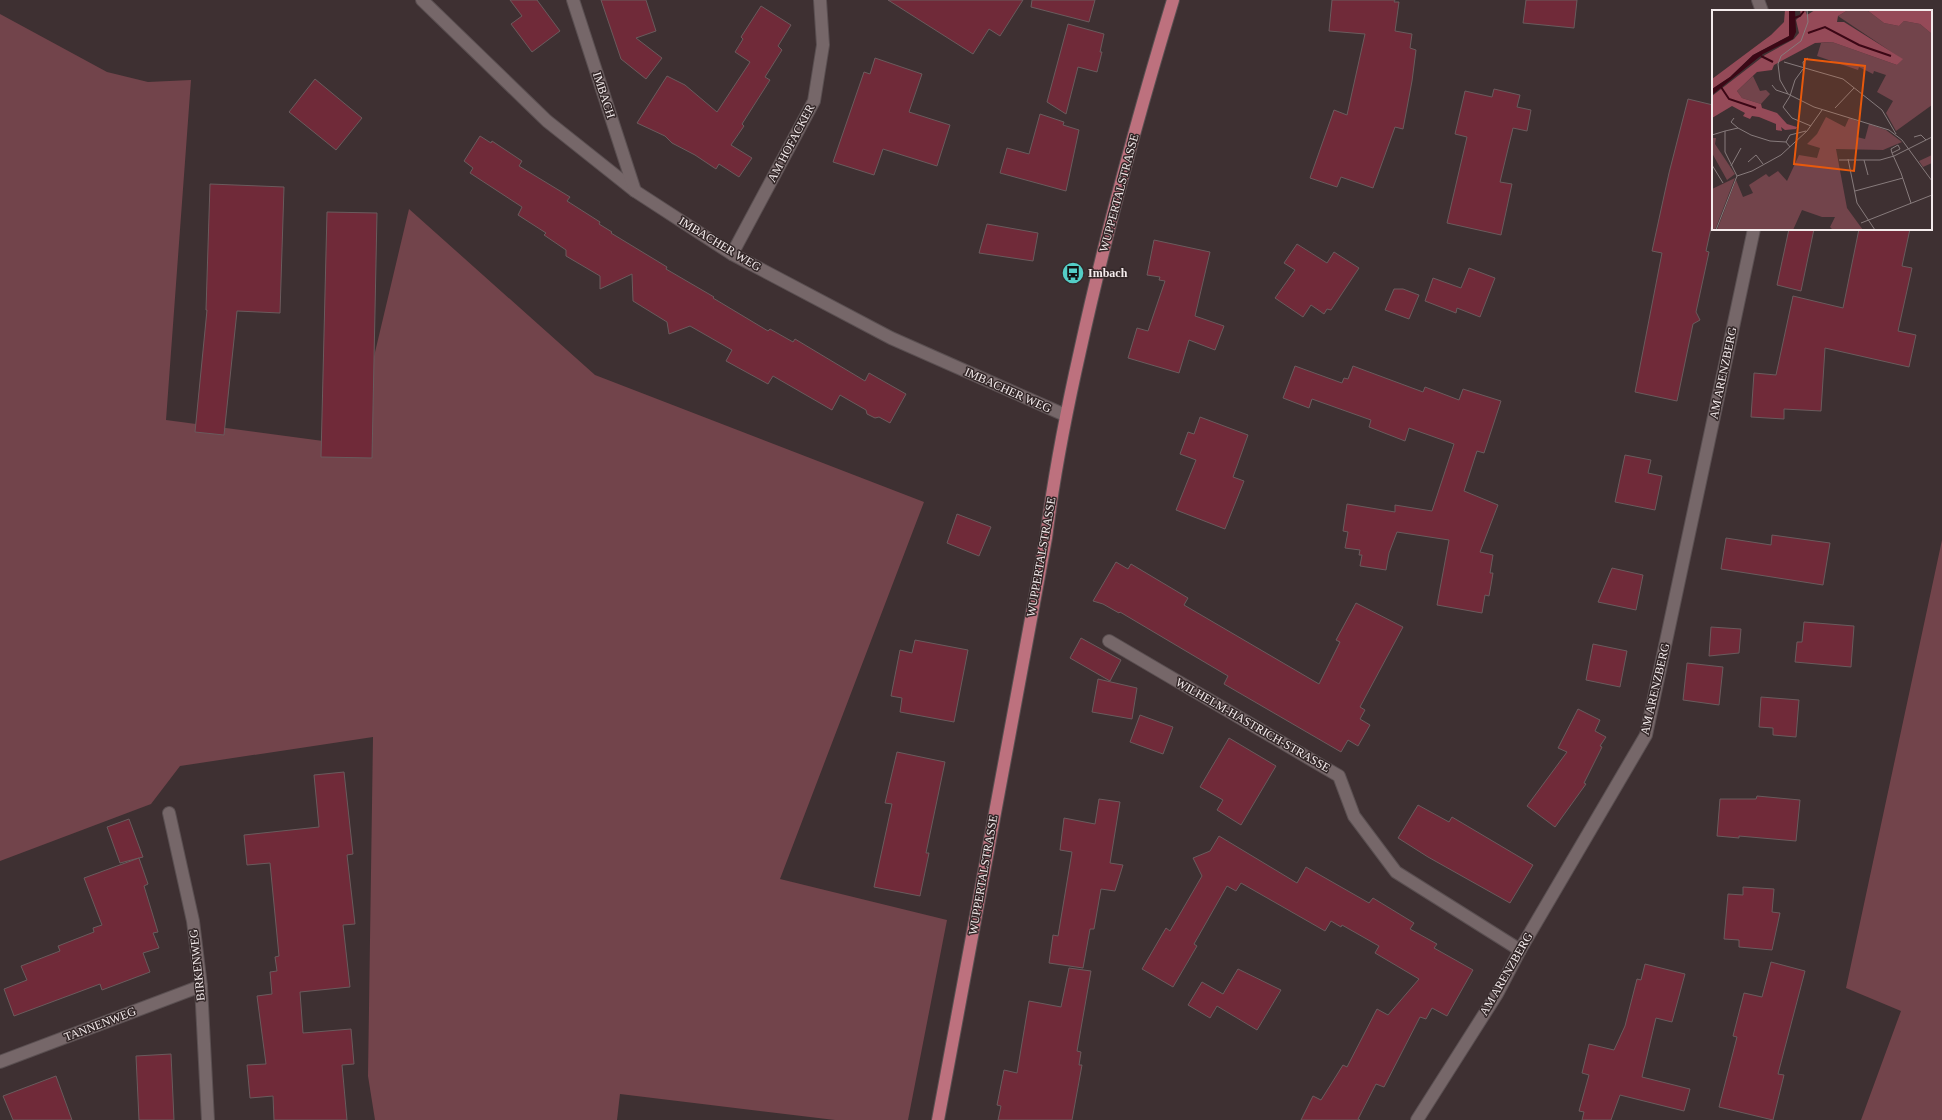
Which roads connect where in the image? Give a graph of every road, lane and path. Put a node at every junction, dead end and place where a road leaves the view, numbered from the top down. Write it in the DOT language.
graph roads {
  1 [pos="422,0"];
  2 [pos="573,0"];
  3 [pos="820,0"];
  4 [pos="1173,0"];
  5 [pos="1758,0"];
  6 [pos="1762,10"];
  7 [pos="635,191"];
  8 [pos="1754,230"];
  9 [pos="732,254"];
  10 [pos="1065,415"];
  11 [pos="1109,641"];
  12 [pos="169,813"];
  13 [pos="1520,950"];
  14 [pos="201,986"];
  15 [pos="0,1062"];
  16 [pos="208,1120"];
  17 [pos="938,1120"];
  18 [pos="1417,1120"];
  1 -- 7 [label="street, IMBACHER WEG"];
  2 -- 7 [label="street, IMBACH"];
  3 -- 9 [label="street, AM HOFACKER"];
  4 -- 10 [label="main road, WUPPERTALSTRASSE"];
  5 -- 6 [label="street"];
  7 -- 9 [label="street, IMBACHER WEG"];
  8 -- 13 [label="street, AM ARENZBERG"];
  9 -- 10 [label="street, IMBACHER WEG"];
  10 -- 17 [label="main road, WUPPERTALSTRASSE"];
  11 -- 13 [label="street, WILHELM-HASTRICH-STRASSE"];
  12 -- 14 [label="street, BIRKENWEG"];
  13 -- 18 [label="street, AM ARENZBERG"];
  14 -- 15 [label="street, TANNENWEG"];
  14 -- 16 [label="street, BIRKENWEG"];
}
